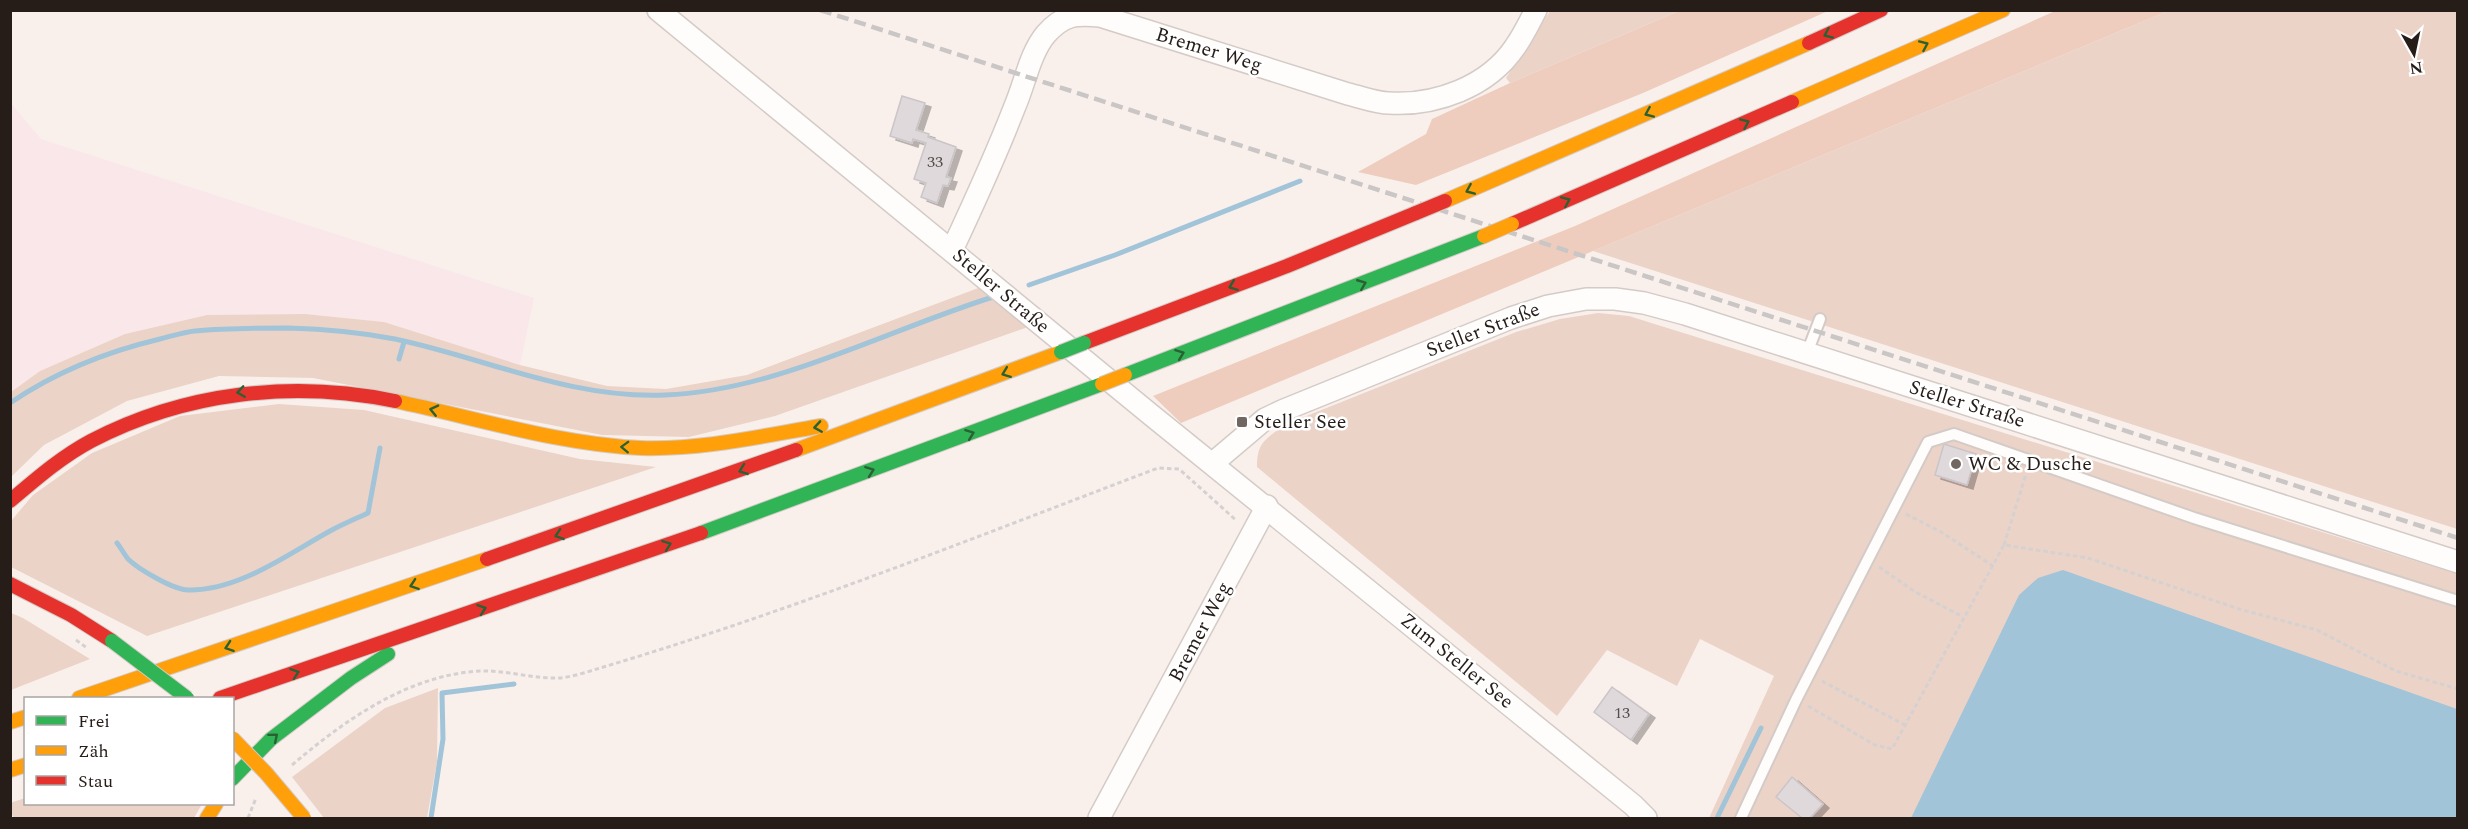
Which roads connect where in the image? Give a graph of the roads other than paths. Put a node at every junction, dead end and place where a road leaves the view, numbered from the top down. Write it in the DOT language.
graph roads {
  1 [pos="658,10"];
  2 [pos="1536,10"];
  3 [pos="1881,10"];
  4 [pos="2003,10"];
  5 [pos="952,250"];
  6 [pos="1820,320"];
  7 [pos="1807,353"];
  8 [pos="897,414"];
  9 [pos="1213,463"];
  10 [pos="10,501"];
  11 [pos="1267,506"];
  12 [pos="2457,562"];
  13 [pos="10,584"];
  14 [pos="2457,601"];
  15 [pos="427,628"];
  16 [pos="85,697"];
  17 [pos="185,697"];
  18 [pos="226,697"];
  19 [pos="234,740"];
  20 [pos="234,777"];
  21 [pos="215,805"];
  22 [pos="207,819"];
  23 [pos="304,819"];
  24 [pos="1100,819"];
  25 [pos="1646,819"];
  26 [pos="1741,819"];
  1 -- 5 [label="street, Steller Straße"];
  2 -- 5 [label="street, Bremer Weg"];
  3 -- 8 [label="main road, one-way, bridge"];
  15 -- 4 [label="main road, one-way, bridge"];
  5 -- 9 [label="street, Steller Straße"];
  6 -- 7 [label="lane"];
  7 -- 9 [label="street, Steller Straße"];
  7 -- 12 [label="street, Steller Straße"];
  8 -- 10 [label="main road, one-way"];
  8 -- 16 [label="main road, one-way"];
  9 -- 11 [label="street"];
  11 -- 24 [label="street, Bremer Weg"];
  11 -- 25 [label="street, Zum Steller See"];
  13 -- 17 [label="main road, bridge"];
  14 -- 26 [label="lane"];
  18 -- 15 [label="main road, one-way"];
  20 -- 15 [label="main road, one-way"];
  19 -- 23 [label="main road, bridge"];
  21 -- 22 [label="main road"];
}
